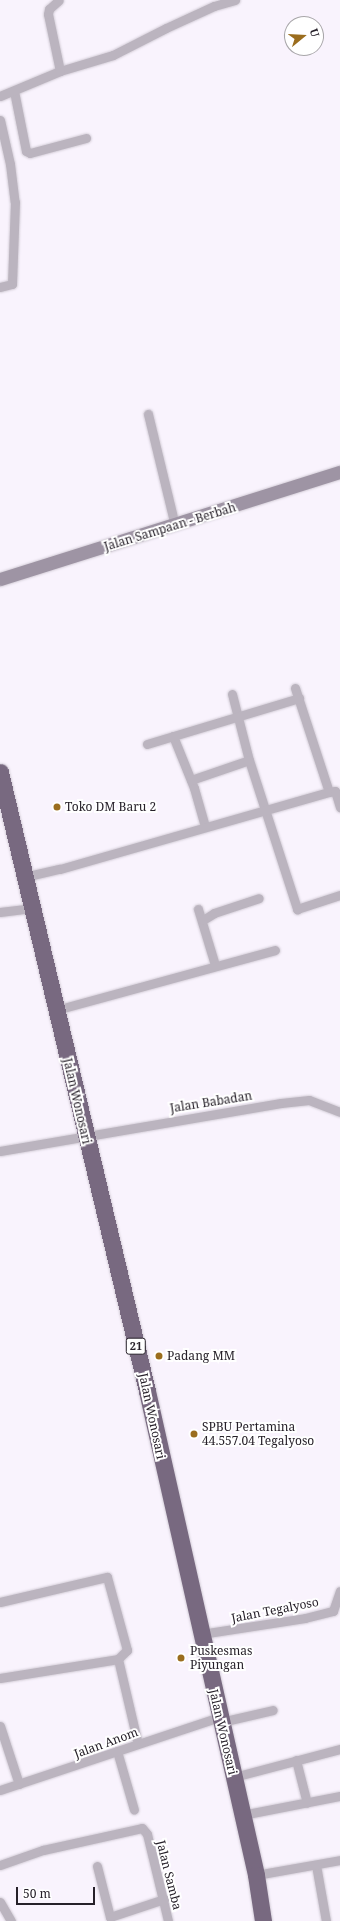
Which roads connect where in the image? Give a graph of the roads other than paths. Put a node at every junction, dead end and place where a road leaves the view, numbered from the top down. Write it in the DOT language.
graph roads {
  1 [pos="59,0"];
  2 [pos="236,0"];
  3 [pos="60,71"];
  4 [pos="14,91"];
  5 [pos="0,96"];
  6 [pos="0,120"];
  7 [pos="86,138"];
  8 [pos="0,287"];
  9 [pos="148,414"];
  10 [pos="340,472"];
  11 [pos="175,526"];
  12 [pos="0,579"];
  13 [pos="296,688"];
  14 [pos="232,694"];
  15 [pos="299,698"];
  16 [pos="238,718"];
  17 [pos="173,736"];
  18 [pos="147,744"];
  19 [pos="249,760"];
  20 [pos="0,772"];
  21 [pos="191,780"];
  22 [pos="329,792"];
  23 [pos="340,807"];
  24 [pos="265,809"];
  25 [pos="205,826"];
  26 [pos="24,877"];
  27 [pos="340,895"];
  28 [pos="259,898"];
  29 [pos="32,908"];
  30 [pos="198,909"];
  31 [pos="0,912"];
  32 [pos="203,920"];
  33 [pos="275,950"];
  34 [pos="215,965"];
  35 [pos="56,1010"];
  36 [pos="340,1112"];
  37 [pos="86,1137"];
  38 [pos="0,1151"];
  39 [pos="340,1591"];
  40 [pos="0,1602"];
  41 [pos="336,1613"];
  42 [pos="201,1634"];
  43 [pos="118,1659"];
  44 [pos="0,1678"];
  45 [pos="274,1710"];
  46 [pos="220,1720"];
  47 [pos="0,1726"];
  48 [pos="138,1744"];
  49 [pos="340,1749"];
  50 [pos="117,1751"];
  51 [pos="296,1760"];
  52 [pos="234,1777"];
  53 [pos="19,1784"];
  54 [pos="0,1790"];
  55 [pos="340,1796"];
  56 [pos="307,1803"];
  57 [pos="134,1810"];
  58 [pos="242,1815"];
  59 [pos="340,1860"];
  60 [pos="0,1865"];
  61 [pos="316,1865"];
  62 [pos="97,1866"];
  63 [pos="256,1876"];
  64 [pos="164,1899"];
  65 [pos="0,1902"];
  66 [pos="11,1921"];
  67 [pos="168,1921"];
  68 [pos="263,1921"];
  69 [pos="326,1921"];
  1 -- 3 [label="street"];
  2 -- 3 [label="street"];
  3 -- 4 [label="street"];
  4 -- 5 [label="street"];
  4 -- 7 [label="street"];
  6 -- 8 [label="street"];
  9 -- 11 [label="street"];
  10 -- 11 [label="main road, Jalan Sampaan - Berbah"];
  11 -- 12 [label="main road, Jalan Sampaan - Berbah"];
  13 -- 15 [label="street"];
  14 -- 16 [label="street"];
  15 -- 16 [label="street"];
  15 -- 22 [label="street"];
  16 -- 17 [label="street"];
  16 -- 19 [label="street"];
  17 -- 18 [label="street"];
  17 -- 21 [label="street"];
  19 -- 21 [label="street"];
  19 -- 24 [label="street"];
  20 -- 26 [label="highway, Jalan Wonosari / 21"];
  21 -- 25 [label="street"];
  22 -- 23 [label="street"];
  22 -- 24 [label="street"];
  24 -- 25 [label="street"];
  24 -- 27 [label="street"];
  25 -- 26 [label="street"];
  26 -- 29 [label="highway, Jalan Wonosari / 21"];
  28 -- 32 [label="street"];
  29 -- 31 [label="street"];
  29 -- 35 [label="highway, Jalan Wonosari / 21"];
  30 -- 32 [label="street"];
  32 -- 34 [label="street"];
  33 -- 34 [label="street"];
  34 -- 35 [label="street"];
  35 -- 37 [label="highway, Jalan Wonosari / 21"];
  36 -- 37 [label="street, Jalan Babadan"];
  37 -- 38 [label="street, Jalan Babadan"];
  37 -- 42 [label="highway, Jalan Wonosari / 21"];
  39 -- 41 [label="street, Jalan Tegalyoso"];
  40 -- 43 [label="street"];
  41 -- 42 [label="street, Jalan Tegalyoso"];
  42 -- 46 [label="highway, Jalan Wonosari / 21"];
  43 -- 44 [label="street"];
  43 -- 48 [label="street"];
  45 -- 46 [label="street, Jalan Anom"];
  46 -- 48 [label="street, Jalan Anom"];
  46 -- 52 [label="highway, Jalan Wonosari / 21"];
  47 -- 53 [label="street"];
  48 -- 50 [label="street, Jalan Anom"];
  49 -- 51 [label="street"];
  50 -- 53 [label="street, Jalan Anom"];
  50 -- 57 [label="street"];
  51 -- 52 [label="street"];
  51 -- 56 [label="street"];
  52 -- 58 [label="highway, Jalan Wonosari / 21"];
  53 -- 54 [label="street, Jalan Anom"];
  55 -- 56 [label="street"];
  56 -- 58 [label="street"];
  58 -- 63 [label="highway, Jalan Wonosari / 21"];
  59 -- 61 [label="street"];
  60 -- 64 [label="street, Jalan Samba"];
  61 -- 63 [label="street"];
  61 -- 69 [label="street"];
  62 -- 64 [label="street"];
  63 -- 68 [label="highway, Jalan Wonosari / 21"];
  64 -- 67 [label="street, Jalan Samba"];
  65 -- 66 [label="street"];
}
